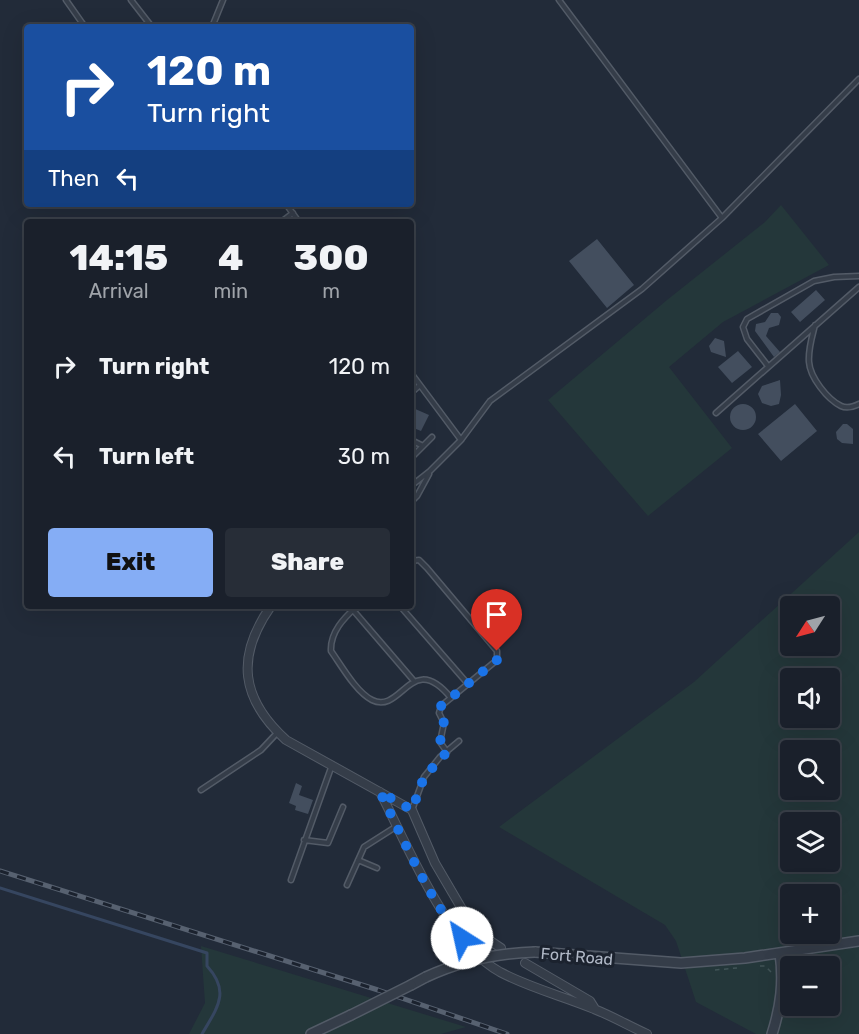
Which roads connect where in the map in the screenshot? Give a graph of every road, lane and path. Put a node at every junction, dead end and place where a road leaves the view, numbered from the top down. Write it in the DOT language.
graph roads {
  1 [pos="66,0"];
  2 [pos="131,0"];
  3 [pos="223,0"];
  4 [pos="560,0"];
  5 [pos="84,24"];
  6 [pos="150,24"];
  7 [pos="213,24"];
  8 [pos="859,79"];
  9 [pos="288,207"];
  10 [pos="293,213"];
  11 [pos="722,218"];
  12 [pos="285,219"];
  13 [pos="297,219"];
  14 [pos="859,276"];
  15 [pos="859,287"];
  16 [pos="815,325"];
  17 [pos="768,366"];
  18 [pos="414,378"];
  19 [pos="420,385"];
  20 [pos="414,390"];
  21 [pos="859,404"];
  22 [pos="716,413"];
  23 [pos="432,437"];
  24 [pos="461,440"];
  25 [pos="414,442"];
  26 [pos="423,446"];
  27 [pos="414,455"];
  28 [pos="430,471"];
  29 [pos="414,484"];
  30 [pos="414,499"];
  31 [pos="414,561"];
  32 [pos="269,609"];
  33 [pos="354,609"];
  34 [pos="356,609"];
  35 [pos="403,609"];
  36 [pos="414,681"];
  37 [pos="468,684"];
  38 [pos="451,698"];
  39 [pos="278,732"];
  40 [pos="459,741"];
  41 [pos="447,752"];
  42 [pos="332,765"];
  43 [pos="201,790"];
  44 [pos="380,792"];
  45 [pos="343,807"];
  46 [pos="412,810"];
  47 [pos="398,826"];
  48 [pos="304,840"];
  49 [pos="358,860"];
  50 [pos="376,868"];
  51 [pos="291,880"];
  52 [pos="347,885"];
  53 [pos="859,941"];
  54 [pos="501,948"];
  55 [pos="780,953"];
  56 [pos="525,963"];
  57 [pos="756,966"];
  58 [pos="745,967"];
  59 [pos="713,970"];
  60 [pos="773,975"];
  61 [pos="594,1009"];
  62 [pos="311,1034"];
  63 [pos="647,1034"];
  64 [pos="772,1034"];
  1 -- 5 [label="lane"];
  2 -- 6 [label="lane"];
  3 -- 7 [label="lane"];
  4 -- 11 [label="lane"];
  8 -- 11 [label="lane"];
  9 -- 10 [label="lane"];
  10 -- 12 [label="lane"];
  10 -- 13 [label="lane"];
  11 -- 24 [label="lane"];
  14 -- 17 [label="lane"];
  15 -- 16 [label="lane"];
  16 -- 17 [label="lane"];
  16 -- 21 [label="lane"];
  17 -- 22 [label="lane"];
  18 -- 19 [label="lane"];
  19 -- 20 [label="lane"];
  19 -- 24 [label="lane"];
  23 -- 26 [label="lane"];
  24 -- 28 [label="lane"];
  25 -- 26 [label="lane"];
  26 -- 27 [label="lane"];
  28 -- 29 [label="lane"];
  28 -- 30 [label="lane"];
  31 -- 37 [label="lane"];
  32 -- 39 [label="street"];
  33 -- 36 [label="lane"];
  34 -- 36 [label="lane"];
  35 -- 37 [label="lane"];
  36 -- 38 [label="lane"];
  37 -- 38 [label="lane"];
  38 -- 41 [label="lane"];
  39 -- 42 [label="street"];
  39 -- 43 [label="lane"];
  40 -- 41 [label="lane"];
  41 -- 46 [label="lane"];
  42 -- 44 [label="street"];
  42 -- 48 [label="lane"];
  44 -- 46 [label="street"];
  44 -- 47 [label="street"];
  45 -- 48 [label="lane"];
  46 -- 54 [label="street"];
  47 -- 49 [label="lane"];
  47 -- 61 [label="street"];
  48 -- 51 [label="lane"];
  49 -- 50 [label="lane"];
  49 -- 52 [label="lane"];
  53 -- 55 [label="street, Fort Road"];
  55 -- 62 [label="street, Fort Road, bridge"];
  55 -- 64 [label="street"];
  56 -- 61 [label="street"];
  57 -- 60 [label="path"];
  58 -- 59 [label="path"];
  61 -- 63 [label="street"];
}
